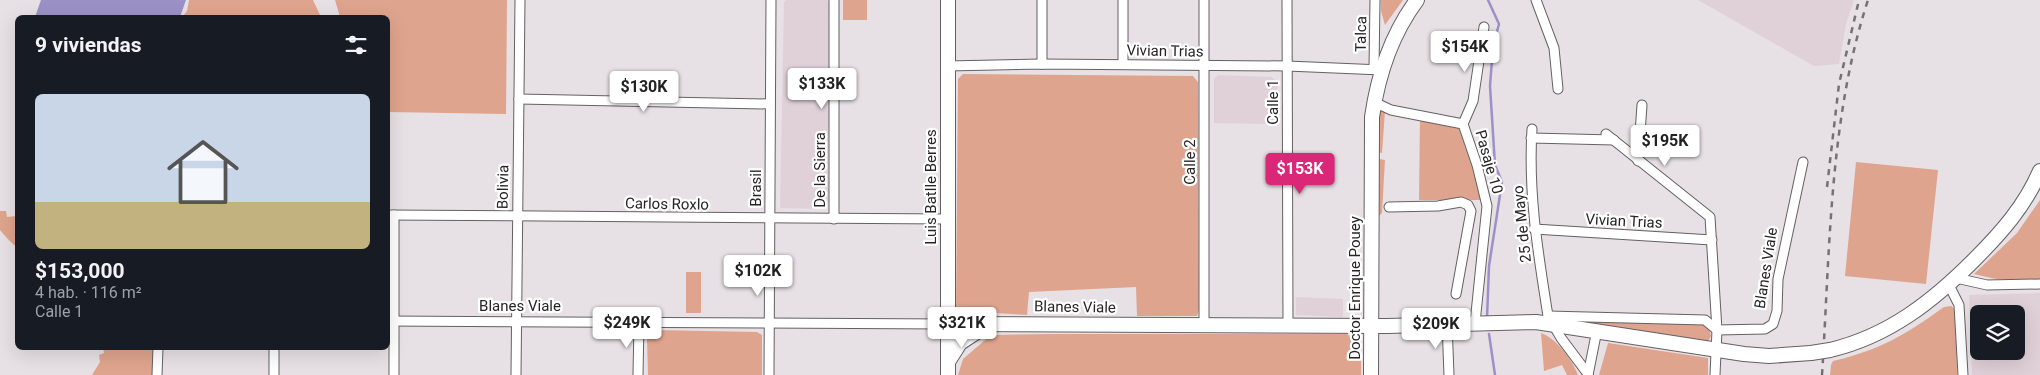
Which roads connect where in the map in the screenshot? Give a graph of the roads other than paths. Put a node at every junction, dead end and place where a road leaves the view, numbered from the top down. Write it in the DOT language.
graph roads {
  1 [pos="520,0"];
  2 [pos="771,0"];
  3 [pos="834,0"];
  4 [pos="948,0"];
  5 [pos="1042,0"];
  6 [pos="1123,0"];
  7 [pos="1204,0"];
  8 [pos="1287,0"];
  9 [pos="1375,0"];
  10 [pos="1416,0"];
  11 [pos="1536,0"];
  12 [pos="1484,27"];
  13 [pos="1042,64"];
  14 [pos="1123,64"];
  15 [pos="947,66"];
  16 [pos="1204,66"];
  17 [pos="1287,66"];
  18 [pos="1378,69"];
  19 [pos="1558,89"];
  20 [pos="519,99"];
  21 [pos="1374,102"];
  22 [pos="770,104"];
  23 [pos="1642,105"];
  24 [pos="1463,124"];
  25 [pos="1606,134"];
  26 [pos="1614,140"];
  27 [pos="1638,161"];
  28 [pos="1803,162"];
  29 [pos="2040,171"];
  30 [pos="1389,207"];
  31 [pos="391,215"];
  32 [pos="517,216"];
  33 [pos="770,219"];
  34 [pos="834,219"];
  35 [pos="947,219"];
  36 [pos="1534,229"];
  37 [pos="1712,240"];
  38 [pos="1952,281"];
  39 [pos="2040,284"];
  40 [pos="1456,294"];
  41 [pos="1550,319"];
  42 [pos="391,321"];
  43 [pos="516,322"];
  44 [pos="992,322"];
  45 [pos="639,323"];
  46 [pos="770,323"];
  47 [pos="1475,323"];
  48 [pos="948,324"];
  49 [pos="1204,324"];
  50 [pos="1288,324"];
  51 [pos="1447,324"];
  52 [pos="1371,326"];
  53 [pos="1597,330"];
  54 [pos="1717,330"];
  55 [pos="1715,349"];
  56 [pos="158,350"];
  57 [pos="274,350"];
  58 [pos="948,368"];
  59 [pos="157,375"];
  60 [pos="274,375"];
  61 [pos="394,375"];
  62 [pos="516,375"];
  63 [pos="638,375"];
  64 [pos="770,375"];
  65 [pos="1371,375"];
  66 [pos="1449,375"];
  67 [pos="1588,375"];
  68 [pos="1716,375"];
  69 [pos="1963,375"];
  1 -- 20 [label="street, Bolivia"];
  2 -- 22 [label="street, Brasil"];
  3 -- 34 [label="street, De la Sierra"];
  4 -- 15 [label="street, Luis Batlle Berres"];
  5 -- 13 [label="street"];
  6 -- 14 [label="street"];
  7 -- 16 [label="street, Calle 2"];
  8 -- 17 [label="street, Calle 1"];
  9 -- 18 [label="street, Talca"];
  10 -- 18 [label="street, Doctor Enrique Pouey"];
  11 -- 19 [label="street"];
  12 -- 24 [label="street, Pasaje 10"];
  13 -- 14 [label="street, Vivian Trias"];
  13 -- 15 [label="street, Vivian Trias"];
  14 -- 16 [label="street, Vivian Trias"];
  15 -- 35 [label="street, Luis Batlle Berres"];
  16 -- 17 [label="street, Vivian Trias"];
  16 -- 49 [label="street, Calle 2"];
  17 -- 18 [label="street, Vivian Trias"];
  17 -- 50 [label="street, Calle 1"];
  18 -- 21 [label="street, Doctor Enrique Pouey"];
  20 -- 22 [label="street"];
  20 -- 32 [label="street, Bolivia"];
  21 -- 24 [label="street"];
  21 -- 52 [label="street, Doctor Enrique Pouey"];
  22 -- 33 [label="street, Brasil"];
  23 -- 27 [label="street"];
  24 -- 47 [label="street, Pasaje 10"];
  25 -- 26 [label="street"];
  26 -- 27 [label="street"];
  26 -- 36 [label="street, 25 de Mayo"];
  27 -- 37 [label="street"];
  28 -- 54 [label="street, Blanes Viale"];
  29 -- 38 [label="street, Blanes Viale"];
  30 -- 40 [label="street"];
  31 -- 32 [label="street, Carlos Roxlo"];
  31 -- 42 [label="street"];
  32 -- 33 [label="street, Carlos Roxlo"];
  32 -- 43 [label="street, Bolivia"];
  33 -- 34 [label="street, Carlos Roxlo"];
  33 -- 46 [label="street, Brasil"];
  34 -- 35 [label="street, Carlos Roxlo"];
  35 -- 48 [label="street, Luis Batlle Berres"];
  36 -- 37 [label="street, Vivian Trias"];
  36 -- 41 [label="street, 25 de Mayo"];
  37 -- 54 [label="street"];
  38 -- 39 [label="street"];
  38 -- 55 [label="street, Blanes Viale, bridge"];
  38 -- 69 [label="street"];
  41 -- 47 [label="street, Blanes Viale"];
  41 -- 53 [label="street, Blanes Viale"];
  41 -- 54 [label="street, Blanes Viale"];
  41 -- 67 [label="street, 25 de Mayo"];
  42 -- 43 [label="street, Blanes Viale"];
  42 -- 61 [label="street"];
  43 -- 45 [label="street, Blanes Viale"];
  43 -- 62 [label="street, Bolivia"];
  44 -- 48 [label="street, Blanes Viale"];
  44 -- 49 [label="street, Blanes Viale"];
  44 -- 58 [label="street"];
  45 -- 46 [label="street, Blanes Viale"];
  45 -- 63 [label="street"];
  46 -- 48 [label="street, Blanes Viale"];
  46 -- 64 [label="street, Brasil"];
  47 -- 51 [label="street, Blanes Viale"];
  48 -- 58 [label="street, Luis Batlle Berres"];
  49 -- 50 [label="street, Blanes Viale"];
  50 -- 52 [label="street, Blanes Viale"];
  51 -- 52 [label="street, Blanes Viale"];
  51 -- 66 [label="street"];
  52 -- 65 [label="street, Doctor Enrique Pouey"];
  53 -- 55 [label="street, Blanes Viale"];
  53 -- 67 [label="street"];
  54 -- 55 [label="street"];
  55 -- 68 [label="street"];
  56 -- 59 [label="street"];
  57 -- 60 [label="street"];
}
